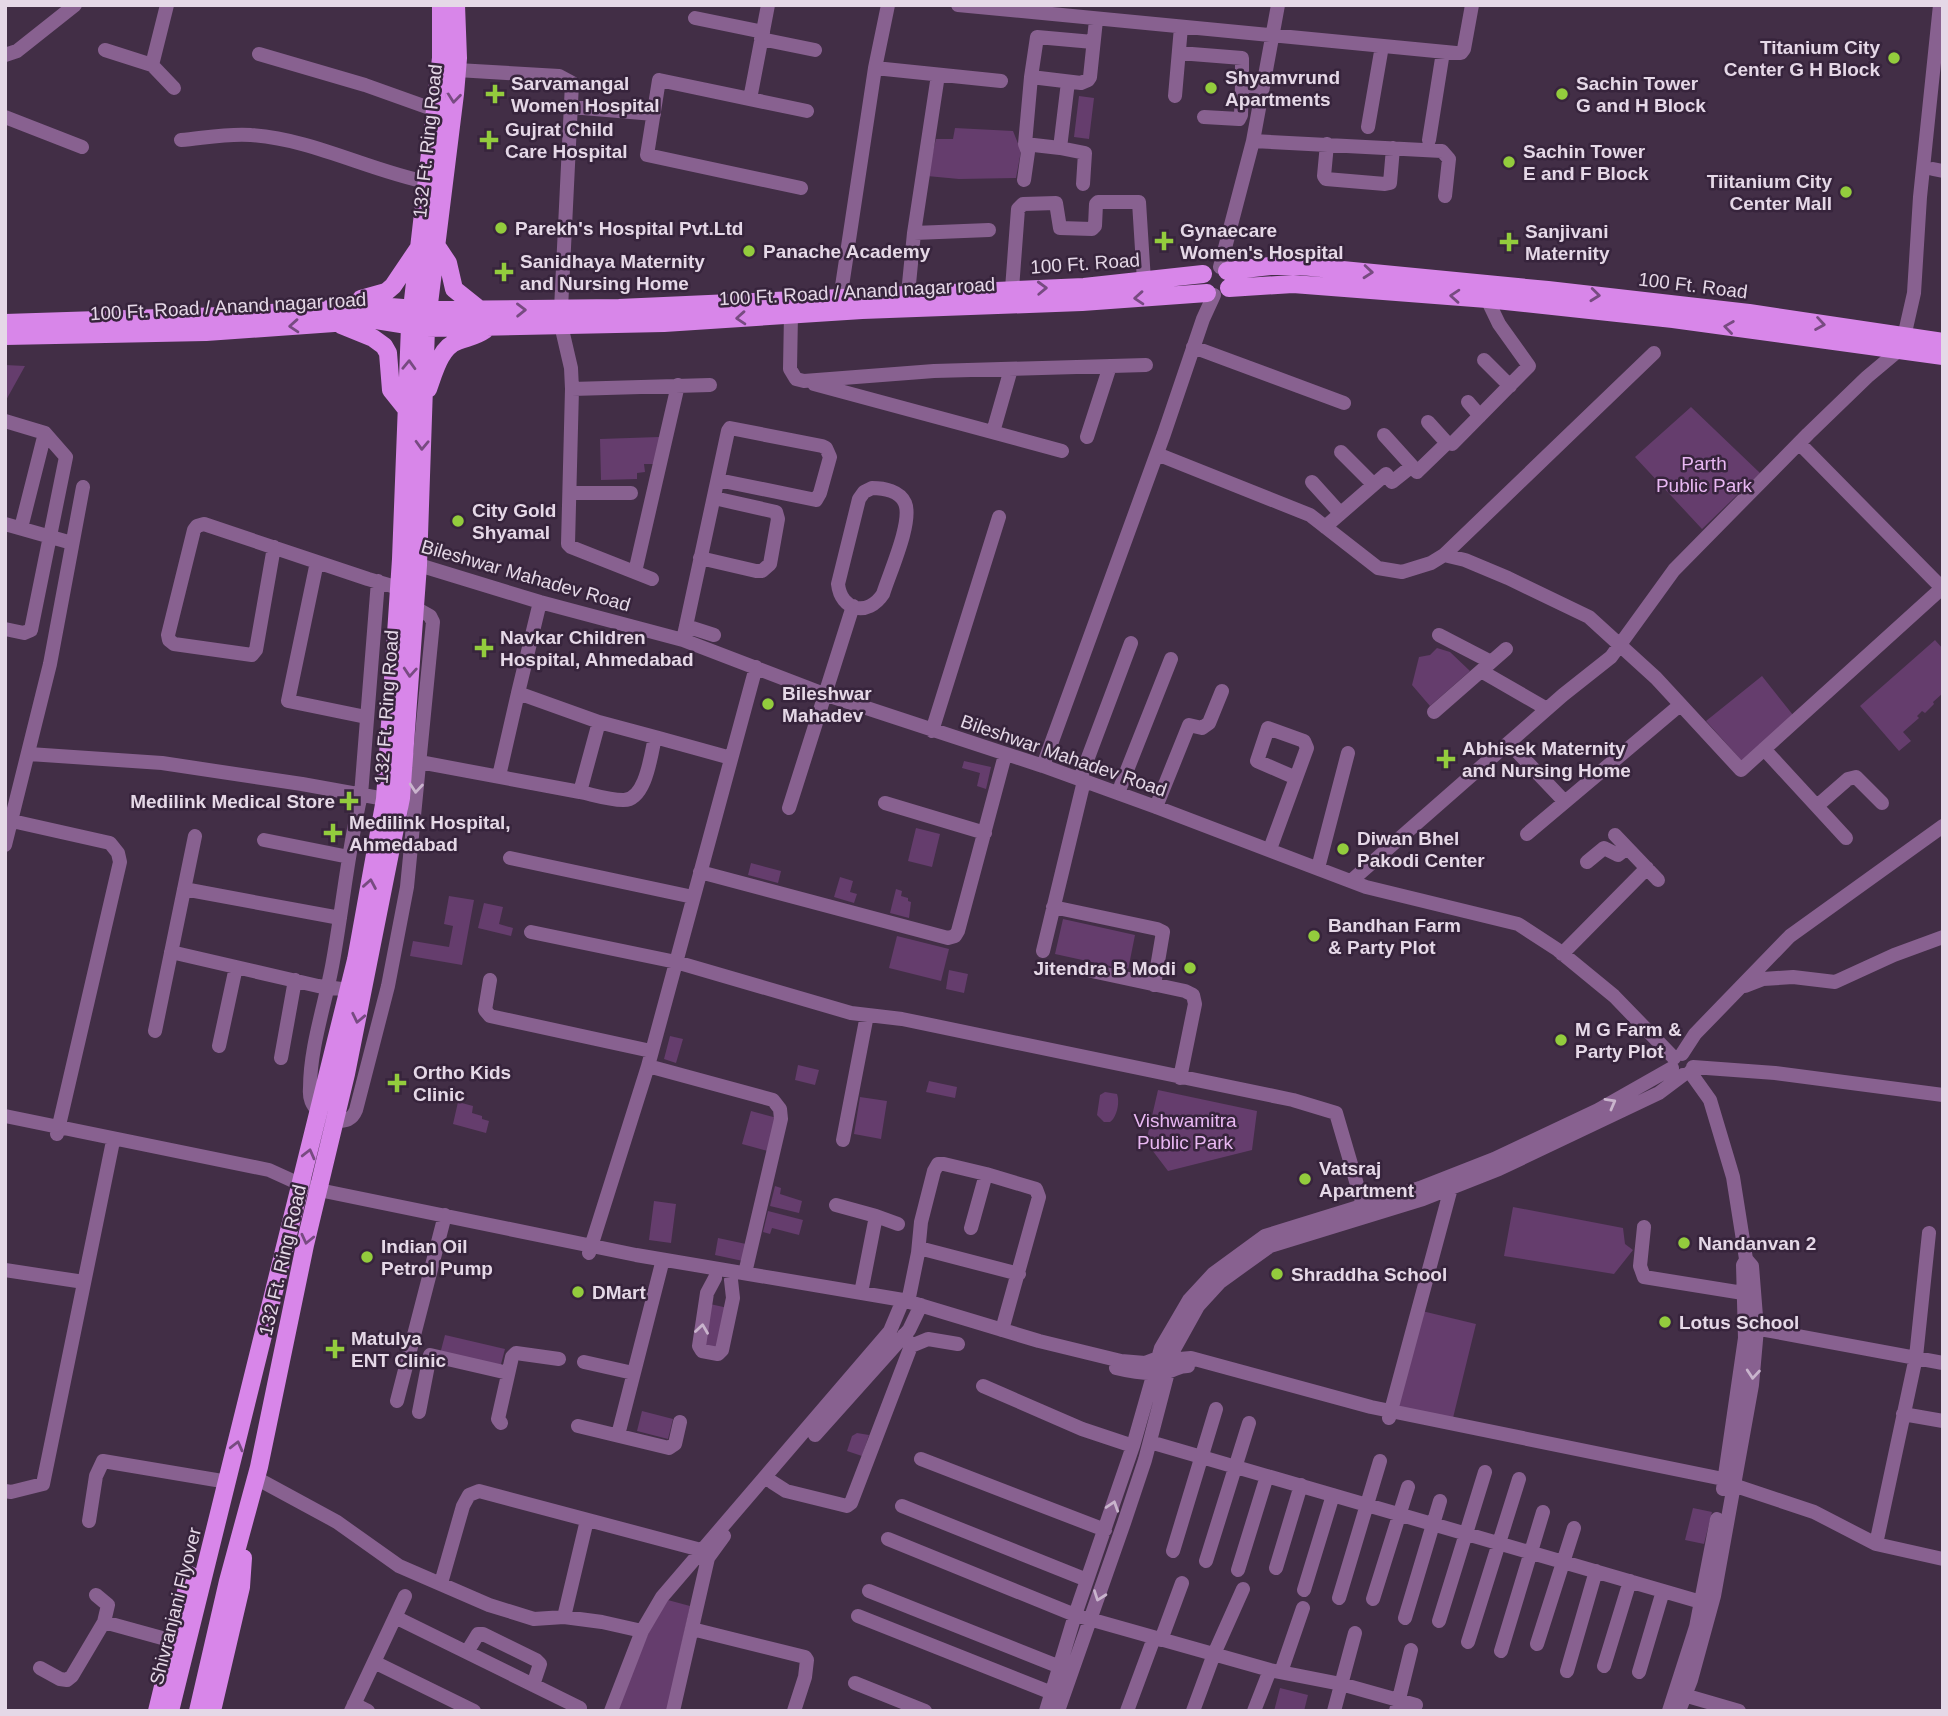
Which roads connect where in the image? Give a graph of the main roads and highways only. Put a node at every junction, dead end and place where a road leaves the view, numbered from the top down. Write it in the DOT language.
graph roads {
  1 [pos="442,7"];
  2 [pos="428,246"];
  3 [pos="1217,281"];
  4 [pos="839,304"];
  5 [pos="350,308"];
  6 [pos="479,309"];
  7 [pos="561,317"];
  8 [pos="419,318"];
  9 [pos="5,323"];
  10 [pos="337,323"];
  11 [pos="491,327"];
  12 [pos="5,337"];
  13 [pos="1943,342"];
  14 [pos="1901,344"];
  15 [pos="1943,356"];
  16 [pos="423,398"];
  17 [pos="407,410"];
  18 [pos="409,562"];
  19 [pos="327,1117"];
  20 [pos="309,1192"];
  21 [pos="220,1512"];
  22 [pos="245,1523"];
  23 [pos="157,1711"];
  24 [pos="170,1711"];
  25 [pos="198,1711"];
  26 [pos="212,1711"];
  1 -- 2 [label="main road, 132 Ft. Ring Road"];
  1 -- 2 [label="main road, 132 Ft. Ring Road, one-way"];
  2 -- 5 [label="main road"];
  2 -- 6 [label="main road"];
  2 -- 8 [label="main road, 132 Ft. Ring Road"];
  4 -- 3 [label="main road, 100 Ft. Road, one-way"];
  3 -- 4 [label="main road, 100 Ft. Road / Anand nagar road, one-way"];
  14 -- 3 [label="main road, 100 Ft. Road / Anand nagar road, one-way"];
  3 -- 14 [label="main road, 100 Ft. Road, one-way"];
  4 -- 7 [label="main road, 100 Ft. Road"];
  4 -- 7 [label="main road, 100 Ft. Road / Anand nagar road, one-way"];
  5 -- 8 [label="main road, 100 Ft. Road"];
  5 -- 9 [label="main road, 100 Ft. Road"];
  6 -- 7 [label="main road, 100 Ft. Road, one-way"];
  6 -- 8 [label="main road, 100 Ft. Road"];
  7 -- 11 [label="main road, 100 Ft. Road / Anand nagar road"];
  8 -- 10 [label="main road, 100 Ft. Road / Anand nagar road"];
  8 -- 11 [label="main road, 100 Ft. Road / Anand nagar road"];
  8 -- 16 [label="main road, 132 Ft. Ring Road"];
  17 -- 8 [label="main road, 132 Ft. Ring Road, one-way"];
  10 -- 12 [label="main road, 100 Ft. Road / Anand nagar road, one-way"];
  10 -- 17 [label="main road"];
  11 -- 16 [label="main road"];
  13 -- 14 [label="main road, 100 Ft. Road"];
  14 -- 15 [label="main road, 100 Ft. Road / Anand nagar road"];
  16 -- 18 [label="main road, 132 Ft. Ring Road, one-way"];
  17 -- 18 [label="main road, 132 Ft. Ring Road"];
  19 -- 18 [label="main road, 132 Ft. Ring Road, one-way"];
  18 -- 19 [label="main road, 132 Ft. Ring Road, one-way"];
  19 -- 20 [label="main road, 132 Ft. Ring Road"];
  21 -- 20 [label="main road, 132 Ft. Ring Road, one-way"];
  20 -- 22 [label="main road, 132 Ft. Ring Road, one-way"];
  21 -- 23 [label="main road"];
  21 -- 24 [label="main road, Shivranjani Flyover"];
  22 -- 25 [label="main road"];
  22 -- 26 [label="main road"];
}
